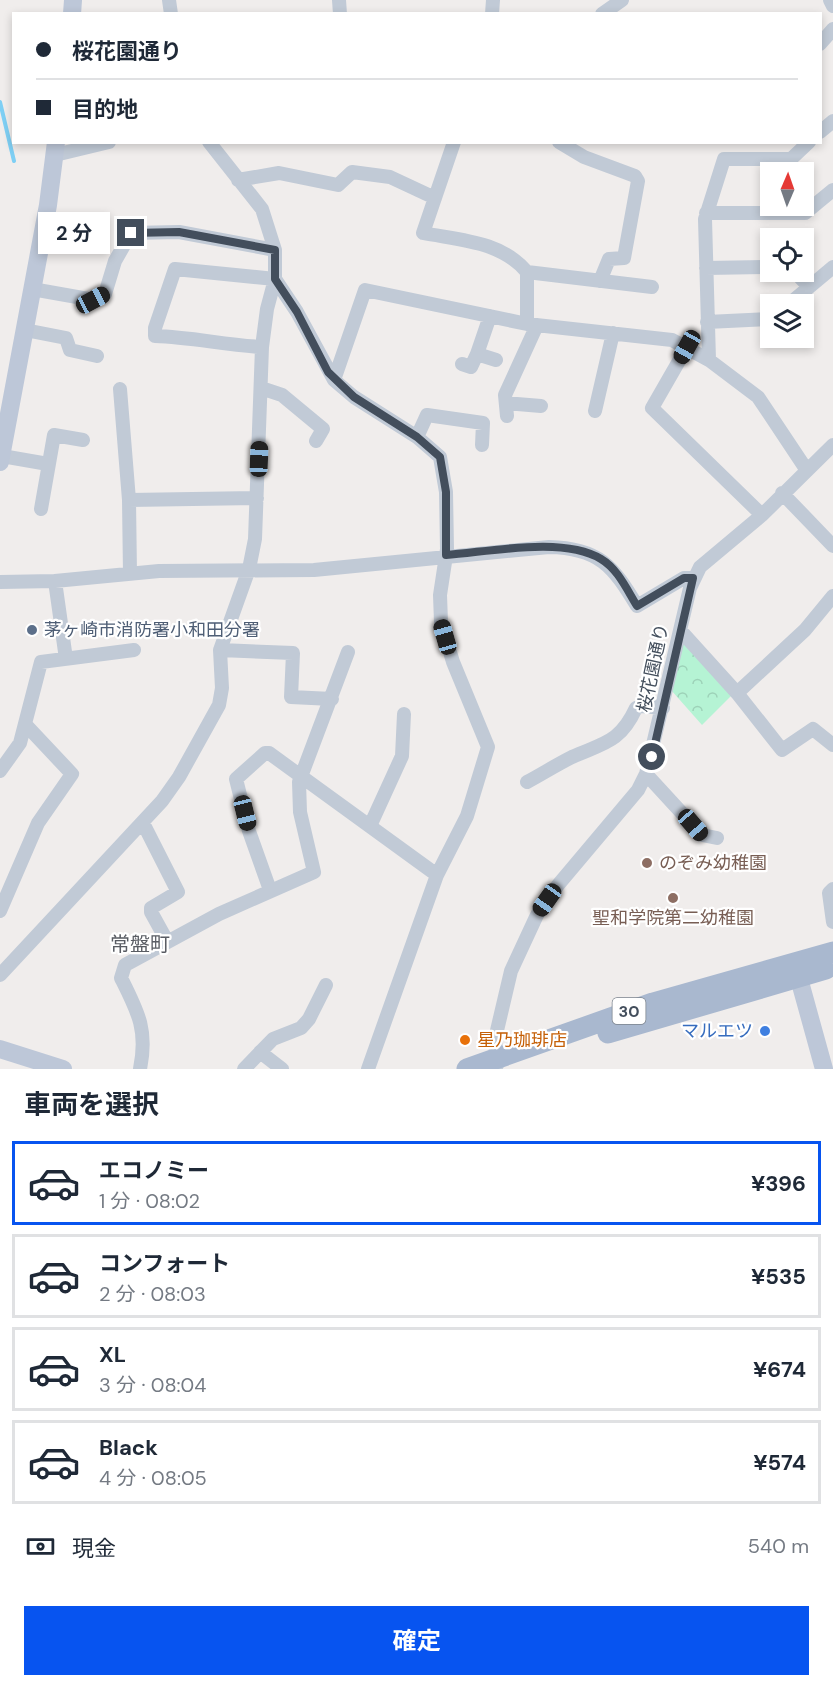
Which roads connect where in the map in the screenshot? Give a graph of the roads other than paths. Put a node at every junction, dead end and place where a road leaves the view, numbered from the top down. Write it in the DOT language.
graph roads {
  1 [pos="622,0"];
  2 [pos="830,0"];
  3 [pos="833,6"];
  4 [pos="605,12"];
  5 [pos="833,29"];
  6 [pos="822,42"];
  7 [pos="94,144"];
  8 [pos="211,144"];
  9 [pos="453,144"];
  10 [pos="562,144"];
  11 [pos="807,144"];
  12 [pos="56,149"];
  13 [pos="238,180"];
  14 [pos="831,196"];
  15 [pos="435,198"];
  16 [pos="706,213"];
  17 [pos="275,250"];
  18 [pos="760,267"];
  19 [pos="833,267"];
  20 [pos="706,268"];
  21 [pos="526,272"];
  22 [pos="275,279"];
  23 [pos="600,281"];
  24 [pos="804,282"];
  25 [pos="652,287"];
  26 [pos="809,287"];
  27 [pos="32,289"];
  28 [pos="801,294"];
  29 [pos="490,316"];
  30 [pos="760,320"];
  31 [pos="707,322"];
  32 [pos="532,324"];
  33 [pos="25,330"];
  34 [pos="613,333"];
  35 [pos="262,347"];
  36 [pos="687,347"];
  37 [pos="477,354"];
  38 [pos="97,356"];
  39 [pos="496,360"];
  40 [pos="709,360"];
  41 [pos="462,364"];
  42 [pos="334,380"];
  43 [pos="261,388"];
  44 [pos="120,389"];
  45 [pos="541,406"];
  46 [pos="595,411"];
  47 [pos="417,437"];
  48 [pos="83,440"];
  49 [pos="316,441"];
  50 [pos="482,445"];
  51 [pos="833,445"];
  52 [pos="0,460"];
  53 [pos="48,464"];
  54 [pos="806,469"];
  55 [pos="782,493"];
  56 [pos="257,498"];
  57 [pos="129,500"];
  58 [pos="41,509"];
  59 [pos="762,515"];
  60 [pos="833,546"];
  61 [pos="446,555"];
  62 [pos="249,569"];
  63 [pos="130,574"];
  64 [pos="693,578"];
  65 [pos="55,581"];
  66 [pos="0,582"];
  67 [pos="833,596"];
  68 [pos="680,630"];
  69 [pos="134,650"];
  70 [pos="220,650"];
  71 [pos="348,652"];
  72 [pos="66,659"];
  73 [pos="737,693"];
  74 [pos="332,699"];
  75 [pos="663,708"];
  76 [pos="404,714"];
  77 [pos="25,724"];
  78 [pos="833,745"];
  79 [pos="0,771"];
  80 [pos="646,774"];
  81 [pos="301,777"];
  82 [pos="527,782"];
  83 [pos="143,823"];
  84 [pos="370,826"];
  85 [pos="717,838"];
  86 [pos="438,875"];
  87 [pos="6,885"];
  88 [pos="833,889"];
  89 [pos="270,890"];
  90 [pos="0,911"];
  91 [pos="833,922"];
  92 [pos="167,941"];
  93 [pos="833,952"];
  94 [pos="833,967"];
  95 [pos="797,969"];
  96 [pos="0,975"];
  97 [pos="326,985"];
  98 [pos="0,1049"];
  99 [pos="260,1052"];
  100 [pos="500,1065"];
  101 [pos="63,1069"];
  102 [pos="140,1069"];
  103 [pos="244,1069"];
  104 [pos="282,1069"];
  105 [pos="368,1069"];
  106 [pos="467,1069"];
  107 [pos="824,1069"];
  1 -- 4 [label="street"];
  2 -- 3 [label="street"];
  5 -- 6 [label="street"];
  7 -- 12 [label="street"];
  8 -- 13 [label="street"];
  9 -- 15 [label="street"];
  10 -- 23 [label="street"];
  11 -- 16 [label="street"];
  12 -- 27 [label="street"];
  13 -- 15 [label="street"];
  13 -- 17 [label="street"];
  14 -- 16 [label="street"];
  15 -- 21 [label="street"];
  16 -- 20 [label="street"];
  17 -- 22 [label="street"];
  17 -- 27 [label="street"];
  18 -- 20 [label="street"];
  19 -- 26 [label="street"];
  20 -- 31 [label="street"];
  21 -- 23 [label="street"];
  21 -- 32 [label="street"];
  22 -- 35 [label="street"];
  22 -- 35 [label="street"];
  22 -- 42 [label="street"];
  23 -- 25 [label="street"];
  24 -- 26 [label="street"];
  26 -- 28 [label="street"];
  27 -- 33 [label="street"];
  29 -- 32 [label="street"];
  29 -- 37 [label="street"];
  29 -- 42 [label="street"];
  30 -- 31 [label="street"];
  31 -- 40 [label="street"];
  32 -- 34 [label="street"];
  32 -- 45 [label="street"];
  33 -- 38 [label="street"];
  33 -- 52 [label="street"];
  34 -- 36 [label="street"];
  34 -- 46 [label="street"];
  35 -- 43 [label="street"];
  36 -- 40 [label="street"];
  36 -- 59 [label="street"];
  37 -- 39 [label="street"];
  37 -- 41 [label="street"];
  40 -- 54 [label="street"];
  42 -- 47 [label="street"];
  43 -- 49 [label="street"];
  43 -- 56 [label="street"];
  44 -- 57 [label="street"];
  47 -- 50 [label="street"];
  47 -- 61 [label="street"];
  48 -- 53 [label="street"];
  51 -- 54 [label="street, 桜花園通り"];
  52 -- 53 [label="street"];
  53 -- 58 [label="street"];
  54 -- 55 [label="street, 桜花園通り"];
  55 -- 59 [label="street, 桜花園通り"];
  55 -- 60 [label="street"];
  56 -- 57 [label="street"];
  56 -- 62 [label="street"];
  57 -- 63 [label="street"];
  59 -- 64 [label="street, 桜花園通り"];
  61 -- 62 [label="street"];
  61 -- 64 [label="street"];
  61 -- 86 [label="street"];
  62 -- 63 [label="street"];
  62 -- 70 [label="street"];
  63 -- 65 [label="street"];
  64 -- 68 [label="street, 桜花園通り"];
  65 -- 66 [label="street"];
  65 -- 72 [label="street"];
  67 -- 73 [label="street"];
  68 -- 73 [label="street"];
  68 -- 75 [label="street, 桜花園通り"];
  69 -- 72 [label="street"];
  70 -- 74 [label="street"];
  70 -- 83 [label="street"];
  71 -- 74 [label="street"];
  72 -- 77 [label="street"];
  73 -- 78 [label="street"];
  74 -- 81 [label="street"];
  75 -- 80 [label="street, 桜花園通り"];
  75 -- 82 [label="street"];
  76 -- 84 [label="street"];
  77 -- 79 [label="street"];
  77 -- 87 [label="street"];
  80 -- 85 [label="street"];
  80 -- 100 [label="street, 桜花園通り"];
  81 -- 84 [label="street"];
  81 -- 89 [label="street"];
  81 -- 89 [label="street"];
  83 -- 92 [label="street"];
  83 -- 96 [label="street"];
  84 -- 86 [label="street"];
  86 -- 105 [label="street"];
  87 -- 90 [label="street"];
  88 -- 91 [label="street"];
  89 -- 92 [label="street"];
  92 -- 102 [label="street"];
  93 -- 95 [label="main road, 30"];
  94 -- 95 [label="main road, 30"];
  95 -- 100 [label="main road, 30"];
  95 -- 107 [label="street"];
  97 -- 99 [label="street"];
  98 -- 101 [label="street"];
  99 -- 103 [label="street"];
  99 -- 104 [label="street"];
  100 -- 106 [label="main road, 30"];
}
